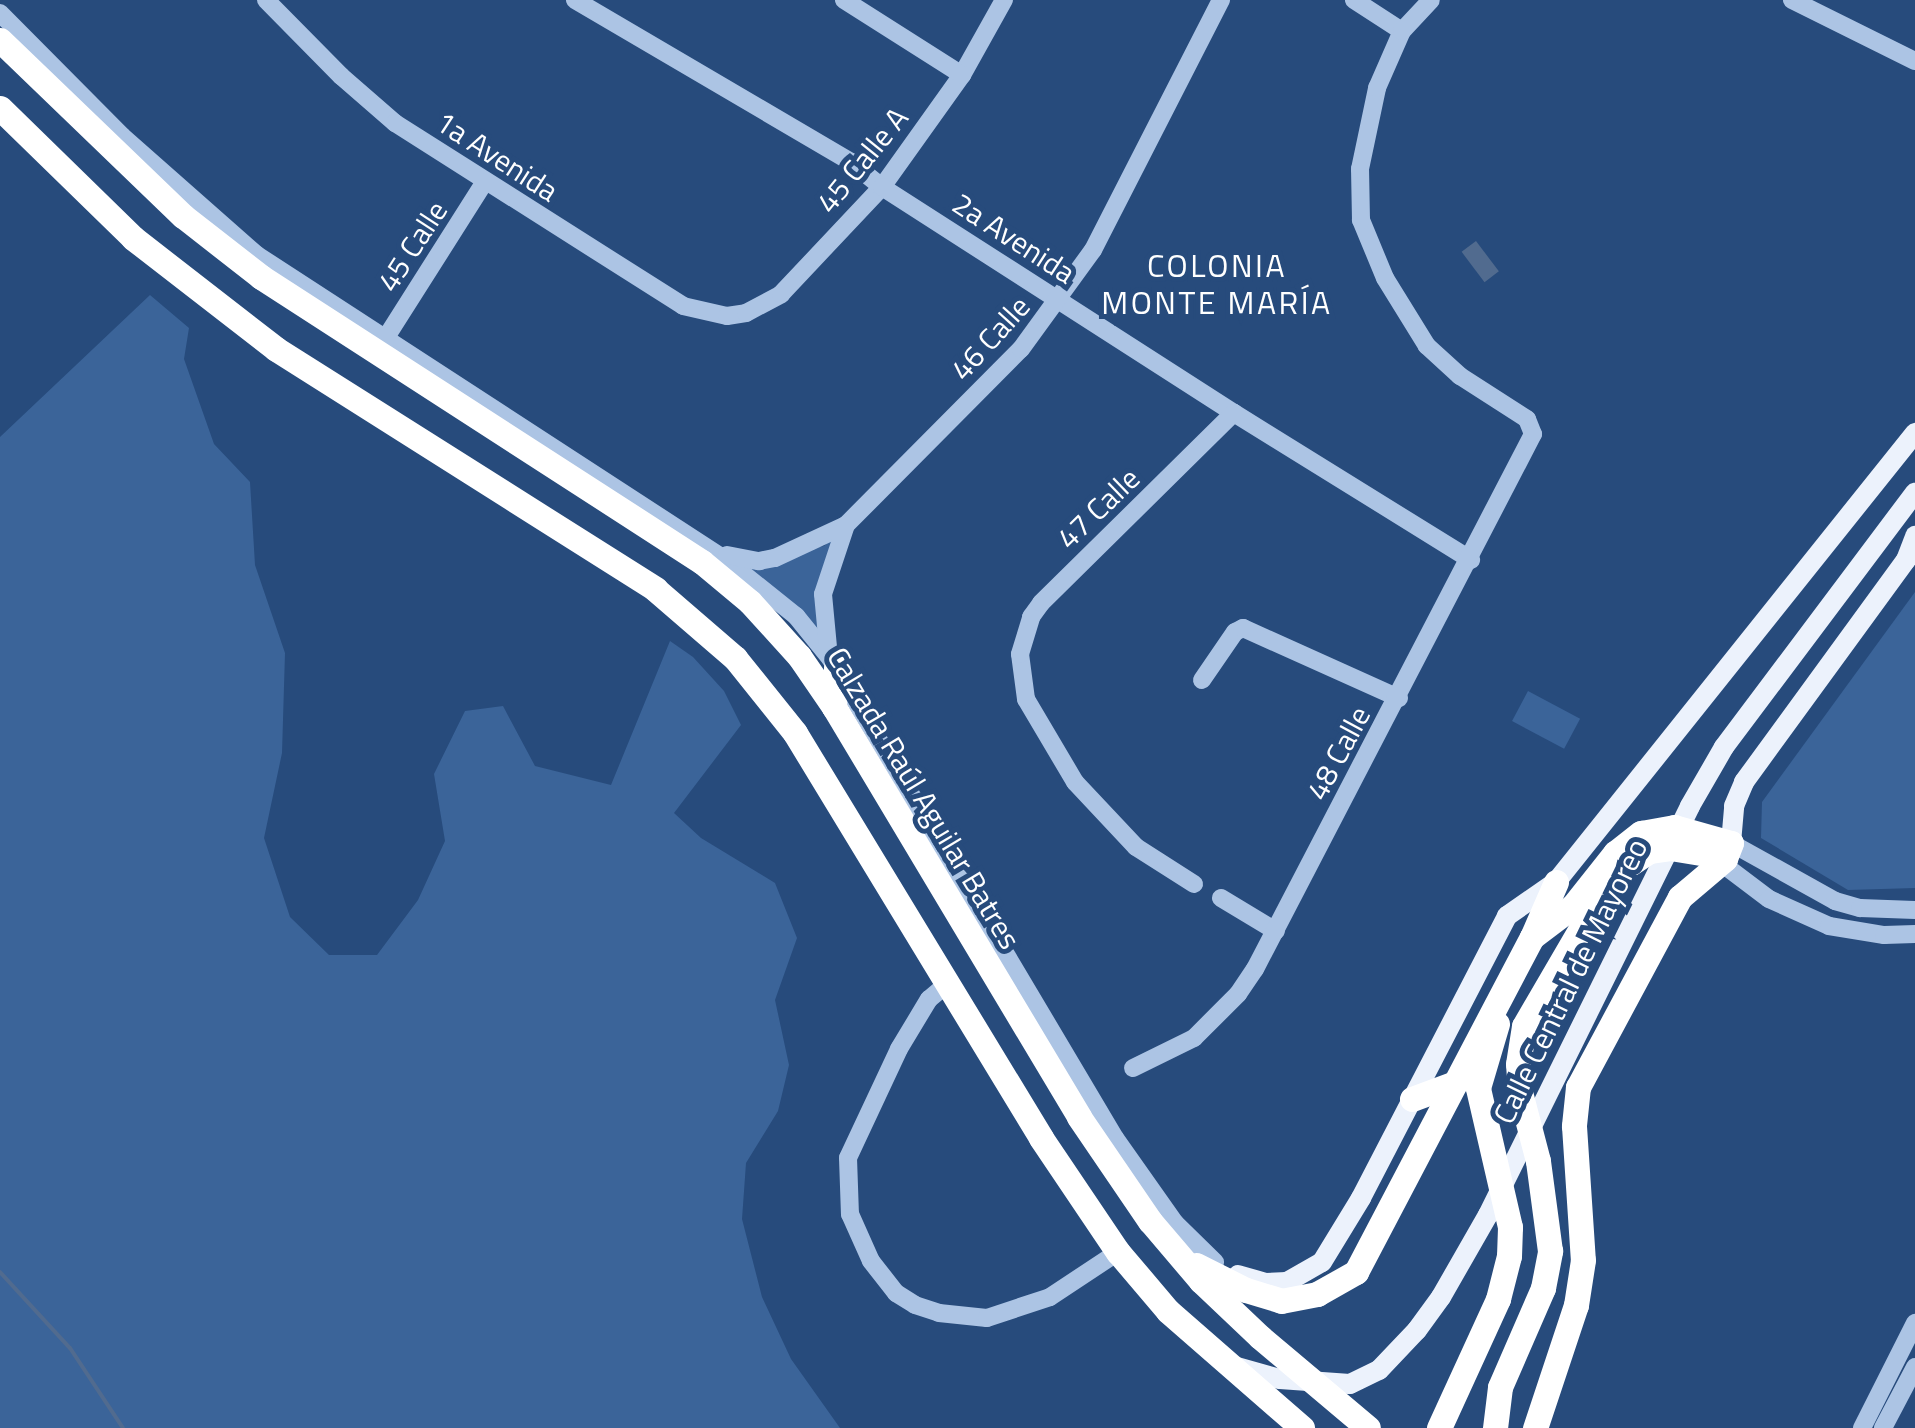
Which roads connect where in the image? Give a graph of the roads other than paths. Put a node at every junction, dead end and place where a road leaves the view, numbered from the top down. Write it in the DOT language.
graph roads {
  1 [pos="266,0"];
  2 [pos="575,0"];
  3 [pos="844,0"];
  4 [pos="1004,0"];
  5 [pos="1221,0"];
  6 [pos="1354,0"];
  7 [pos="1431,0"];
  8 [pos="1795,1"];
  9 [pos="0,13"];
  10 [pos="1402,31"];
  11 [pos="0,40"];
  12 [pos="1915,61"];
  13 [pos="962,76"];
  14 [pos="64,80"];
  15 [pos="0,108"];
  16 [pos="117,154"];
  17 [pos="484,183"];
  18 [pos="882,187"];
  19 [pos="1060,301"];
  20 [pos="727,316"];
  21 [pos="385,338"];
  22 [pos="1234,413"];
  23 [pos="1915,433"];
  24 [pos="1915,493"];
  25 [pos="846,525"];
  26 [pos="1915,536"];
  27 [pos="712,552"];
  28 [pos="1471,560"];
  29 [pos="833,662"];
  30 [pos="1202,680"];
  31 [pos="1399,698"];
  32 [pos="834,707"];
  33 [pos="1718,849"];
  34 [pos="1556,882"];
  35 [pos="1194,884"];
  36 [pos="1222,898"];
  37 [pos="1915,910"];
  38 [pos="1276,931"];
  39 [pos="1915,934"];
  40 [pos="1532,937"];
  41 [pos="948,984"];
  42 [pos="1500,996"];
  43 [pos="1133,1068"];
  44 [pos="1455,1083"];
  45 [pos="1412,1099"];
  46 [pos="1528,1121"];
  47 [pos="1118,1252"];
  48 [pos="1182,1258"];
  49 [pos="1225,1277"];
  50 [pos="1915,1323"];
  51 [pos="1226,1364"];
  52 [pos="1915,1366"];
  53 [pos="1542,1421"];
  54 [pos="1302,1428"];
  55 [pos="1368,1428"];
  56 [pos="1439,1428"];
  57 [pos="1496,1428"];
  58 [pos="1862,1428"];
  59 [pos="1883,1428"];
  1 -- 17 [label="street, 1a Avenida"];
  2 -- 18 [label="street, 2a Avenida"];
  3 -- 13 [label="street"];
  4 -- 13 [label="street, 45 Calle A"];
  5 -- 19 [label="street, 46 Calle"];
  6 -- 10 [label="street"];
  7 -- 10 [label="street"];
  8 -- 12 [label="street"];
  9 -- 14 [label="street"];
  10 -- 28 [label="street, 48 Calle"];
  11 -- 16 [label="highway, Calzada Raúl Aguilar Batres"];
  13 -- 18 [label="street, 45 Calle A"];
  14 -- 16 [label="highway"];
  14 -- 21 [label="street"];
  15 -- 41 [label="highway"];
  16 -- 32 [label="highway, Calzada Raúl Aguilar Batres"];
  17 -- 20 [label="street, 1a Avenida"];
  17 -- 21 [label="street, 45 Calle"];
  18 -- 19 [label="street, 2a Avenida"];
  18 -- 20 [label="street, 45 Calle A"];
  19 -- 22 [label="street, 2a Avenida"];
  19 -- 25 [label="street, 46 Calle"];
  21 -- 27 [label="street"];
  22 -- 28 [label="street, 2a Avenida"];
  22 -- 35 [label="street, 47 Calle"];
  23 -- 34 [label="main road, Calle Central de Mayoreo"];
  24 -- 46 [label="main road, Calle Central de Mayoreo"];
  25 -- 27 [label="street, 46 Calle"];
  25 -- 29 [label="street, 46 Calle"];
  26 -- 33 [label="main road"];
  27 -- 29 [label="street"];
  28 -- 31 [label="street, 48 Calle"];
  29 -- 32 [label="highway"];
  29 -- 49 [label="street"];
  30 -- 31 [label="street"];
  31 -- 38 [label="street, 48 Calle"];
  32 -- 48 [label="highway, Calzada Raúl Aguilar Batres"];
  33 -- 37 [label="street"];
  33 -- 39 [label="street"];
  33 -- 40 [label="highway"];
  33 -- 46 [label="highway"];
  33 -- 53 [label="highway"];
  34 -- 40 [label="highway"];
  34 -- 45 [label="main road, Calle Central de Mayoreo"];
  36 -- 38 [label="street"];
  38 -- 43 [label="street, 48 Calle"];
  40 -- 42 [label="highway"];
  41 -- 47 [label="highway"];
  41 -- 47 [label="street"];
  42 -- 44 [label="highway"];
  42 -- 56 [label="highway"];
  44 -- 45 [label="highway"];
  44 -- 49 [label="highway"];
  45 -- 49 [label="main road, Calle Central de Mayoreo"];
  46 -- 51 [label="main road, Calle Central de Mayoreo"];
  46 -- 57 [label="highway"];
  47 -- 51 [label="highway"];
  48 -- 49 [label="highway"];
  48 -- 49 [label="highway, Calzada Raúl Aguilar Batres"];
  49 -- 55 [label="highway, Calzada Raúl Aguilar Batres"];
  50 -- 58 [label="street"];
  51 -- 54 [label="highway"];
  52 -- 59 [label="street"];
}
